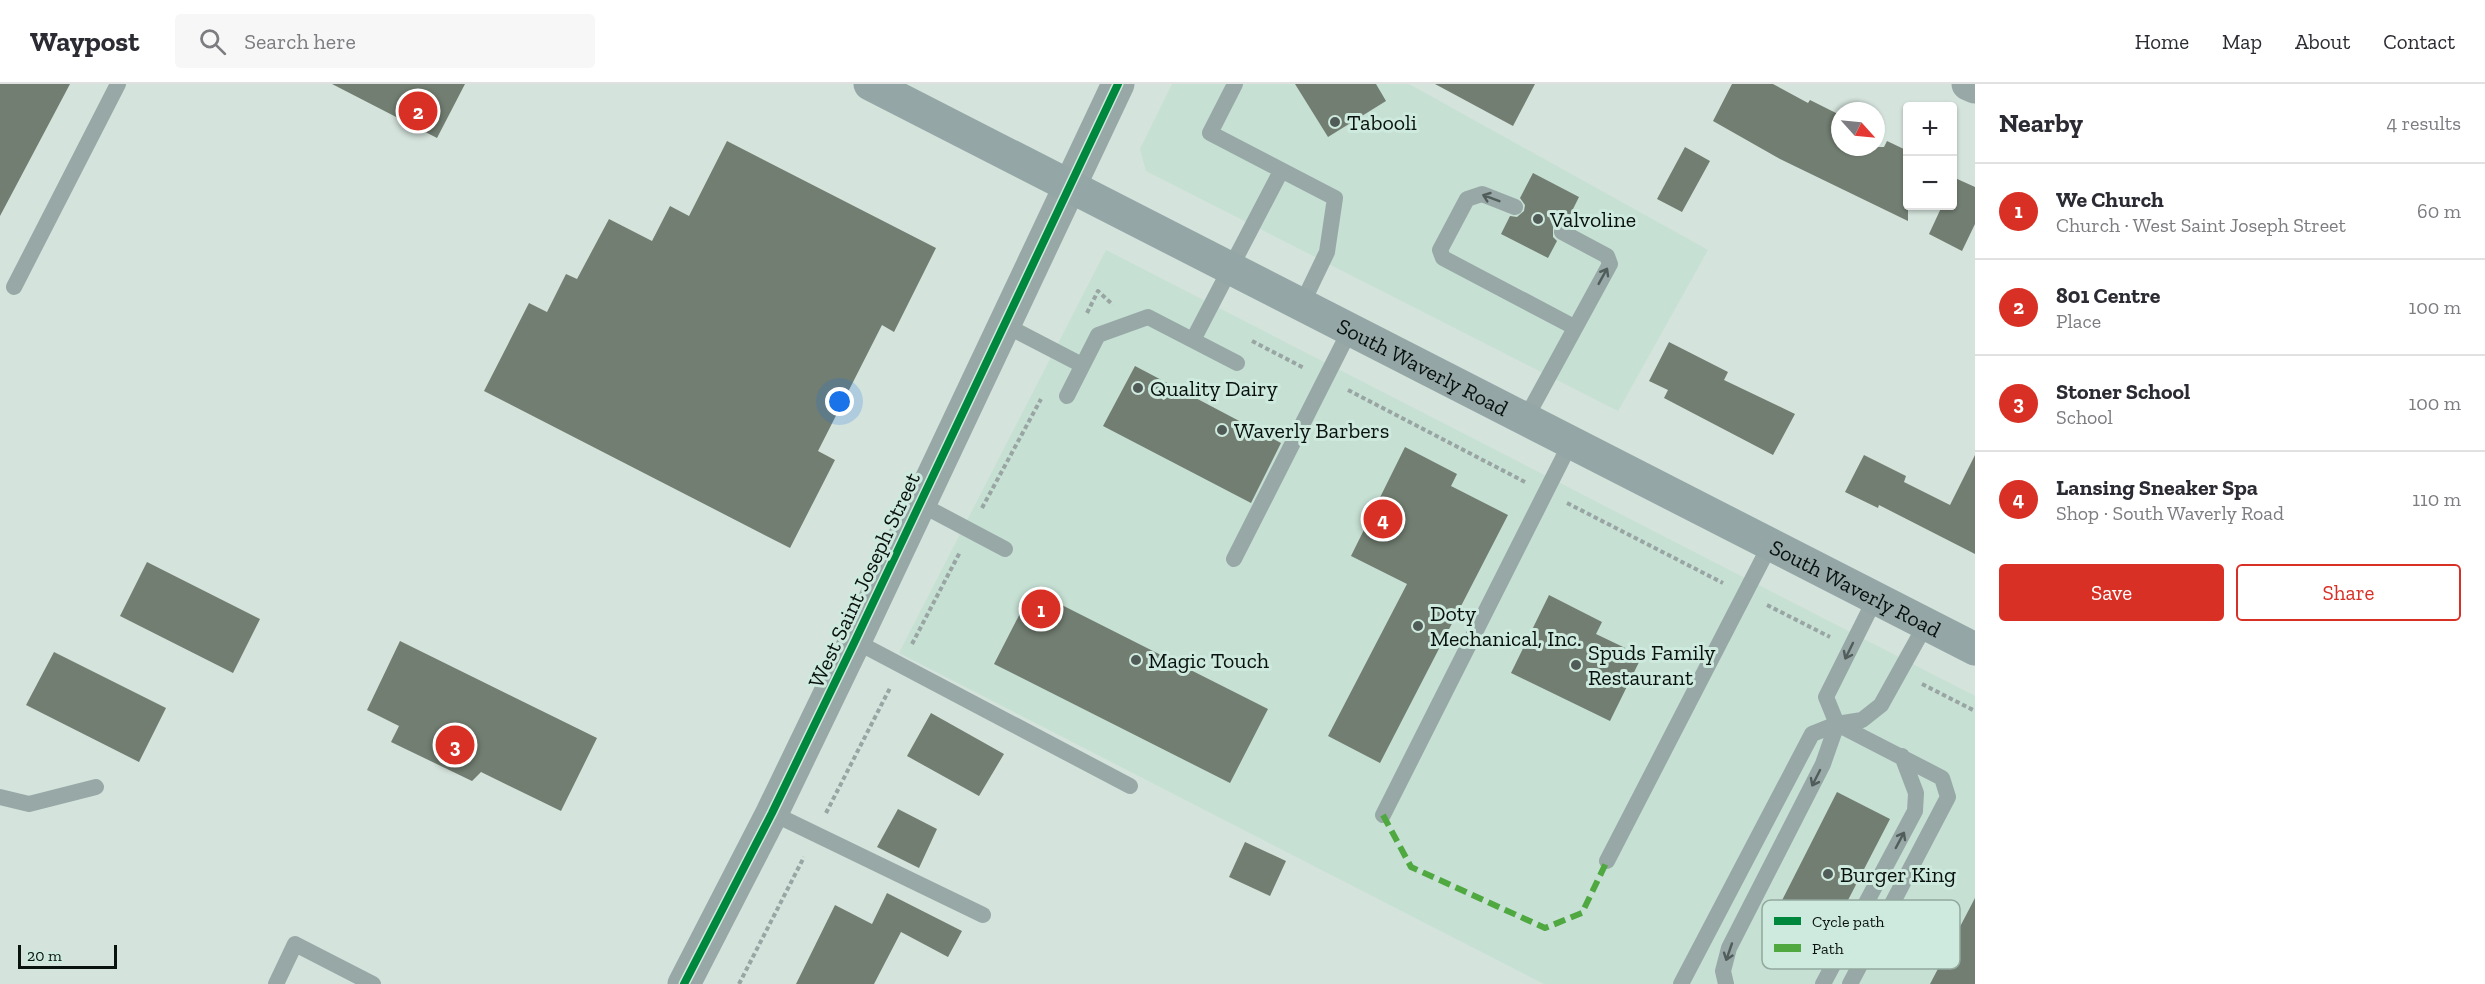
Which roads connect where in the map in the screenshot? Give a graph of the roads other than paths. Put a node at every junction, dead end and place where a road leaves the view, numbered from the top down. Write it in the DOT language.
graph roads {
  1 [pos="118,84"];
  2 [pos="870,84"];
  3 [pos="1118,84"];
  4 [pos="1235,84"];
  5 [pos="1968,84"];
  6 [pos="1975,87"];
  7 [pos="1281,171"];
  8 [pos="1069,188"];
  9 [pos="1515,207"];
  10 [pos="1562,232"];
  11 [pos="1230,270"];
  12 [pos="14,287"];
  13 [pos="1302,303"];
  14 [pos="1003,324"];
  15 [pos="1575,327"];
  16 [pos="1351,328"];
  17 [pos="1193,340"];
  18 [pos="1237,363"];
  19 [pos="1083,365"];
  20 [pos="1067,396"];
  21 [pos="1526,418"];
  22 [pos="1571,442"];
  23 [pos="920,504"];
  24 [pos="1770,545"];
  25 [pos="1005,549"];
  26 [pos="1234,559"];
  27 [pos="1875,598"];
  28 [pos="1926,624"];
  29 [pos="855,641"];
  30 [pos="1975,649"];
  31 [pos="1837,724"];
  32 [pos="1902,756"];
  33 [pos="1130,786"];
  34 [pos="96,787"];
  35 [pos="0,797"];
  36 [pos="772,813"];
  37 [pos="1383,815"];
  38 [pos="1607,861"];
  39 [pos="1868,900"];
  40 [pos="1895,900"];
  41 [pos="983,915"];
  42 [pos="1831,969"];
  43 [pos="1859,969"];
  44 [pos="688,982"];
  45 [pos="276,984"];
  46 [pos="373,984"];
  47 [pos="1681,984"];
  48 [pos="1726,984"];
  49 [pos="1823,984"];
  50 [pos="1851,984"];
  1 -- 12 [label="lane"];
  2 -- 8 [label="main road, South Waverly Road"];
  3 -- 8 [label="street, West Saint Joseph Street"];
  4 -- 7 [label="lane"];
  5 -- 6 [label="street"];
  7 -- 11 [label="lane"];
  7 -- 13 [label="lane"];
  8 -- 11 [label="main road, South Waverly Road"];
  8 -- 14 [label="street, West Saint Joseph Street"];
  9 -- 15 [label="lane, one-way"];
  15 -- 10 [label="lane, one-way"];
  11 -- 13 [label="main road, South Waverly Road"];
  11 -- 17 [label="lane"];
  13 -- 16 [label="main road, South Waverly Road"];
  14 -- 19 [label="lane"];
  14 -- 23 [label="street, West Saint Joseph Street"];
  15 -- 21 [label="lane"];
  16 -- 21 [label="main road, South Waverly Road"];
  16 -- 26 [label="lane"];
  17 -- 18 [label="lane"];
  17 -- 19 [label="lane"];
  19 -- 20 [label="lane"];
  21 -- 22 [label="main road, South Waverly Road"];
  22 -- 24 [label="main road, South Waverly Road"];
  22 -- 37 [label="lane"];
  23 -- 25 [label="lane"];
  23 -- 29 [label="street, West Saint Joseph Street"];
  24 -- 27 [label="main road, South Waverly Road"];
  24 -- 38 [label="lane"];
  27 -- 28 [label="main road, South Waverly Road"];
  27 -- 31 [label="lane, one-way"];
  28 -- 30 [label="main road, South Waverly Road"];
  28 -- 31 [label="lane"];
  29 -- 33 [label="lane"];
  29 -- 36 [label="street, West Saint Joseph Street"];
  31 -- 32 [label="lane"];
  31 -- 47 [label="lane"];
  31 -- 48 [label="lane, one-way"];
  39 -- 32 [label="lane, one-way"];
  32 -- 40 [label="lane"];
  34 -- 35 [label="lane"];
  36 -- 41 [label="lane"];
  36 -- 44 [label="street, West Saint Joseph Street"];
  49 -- 42 [label="lane, one-way"];
  43 -- 50 [label="lane"];
  45 -- 46 [label="lane"];
}
